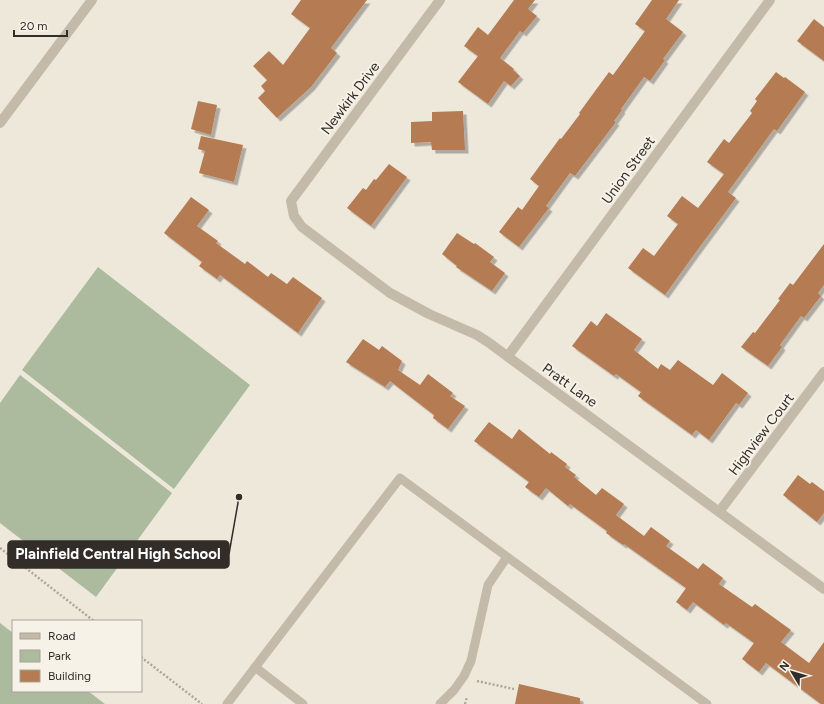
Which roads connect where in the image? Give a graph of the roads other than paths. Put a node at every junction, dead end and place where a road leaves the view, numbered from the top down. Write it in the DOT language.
graph roads {
  1 [pos="92,0"];
  2 [pos="440,0"];
  3 [pos="770,0"];
  4 [pos="0,123"];
  5 [pos="294,216"];
  6 [pos="508,356"];
  7 [pos="824,372"];
  8 [pos="719,512"];
  9 [pos="507,557"];
  10 [pos="824,589"];
  11 [pos="255,667"];
  12 [pos="227,704"];
  13 [pos="303,704"];
  14 [pos="440,704"];
  15 [pos="707,704"];
  1 -- 4 [label="street"];
  2 -- 5 [label="street, Newkirk Drive"];
  3 -- 6 [label="street, Union Street"];
  5 -- 6 [label="street, Pratt Lane"];
  6 -- 8 [label="street, Pratt Lane"];
  7 -- 8 [label="street, Highview Court"];
  8 -- 10 [label="street, Pratt Lane"];
  9 -- 11 [label="lane"];
  9 -- 14 [label="lane"];
  9 -- 15 [label="lane"];
  11 -- 12 [label="lane"];
  11 -- 13 [label="lane"];
}
